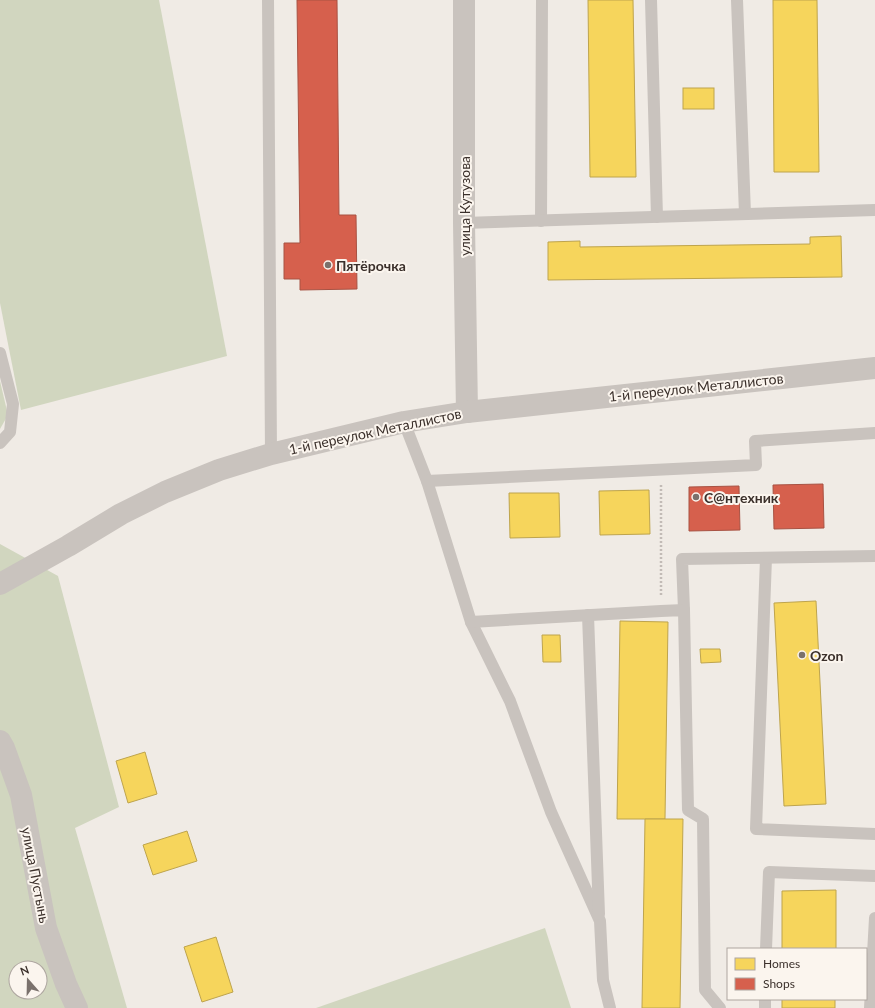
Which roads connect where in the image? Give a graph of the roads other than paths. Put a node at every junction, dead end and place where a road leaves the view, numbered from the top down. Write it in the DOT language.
graph roads {
  1 [pos="268,0"];
  2 [pos="464,0"];
  3 [pos="542,0"];
  4 [pos="651,0"];
  5 [pos="737,0"];
  6 [pos="875,210"];
  7 [pos="745,214"];
  8 [pos="657,217"];
  9 [pos="541,221"];
  10 [pos="464,222"];
  11 [pos="0,354"];
  12 [pos="875,368"];
  13 [pos="467,412"];
  14 [pos="404,422"];
  15 [pos="875,433"];
  16 [pos="0,443"];
  17 [pos="271,454"];
  18 [pos="427,481"];
  19 [pos="875,556"];
  20 [pos="766,558"];
  21 [pos="0,584"];
  22 [pos="684,610"];
  23 [pos="588,615"];
  24 [pos="470,622"];
  25 [pos="0,741"];
  26 [pos="875,834"];
  27 [pos="875,876"];
  28 [pos="875,918"];
  29 [pos="600,921"];
  30 [pos="766,948"];
  31 [pos="77,1008"];
  32 [pos="610,1008"];
  33 [pos="720,1008"];
  34 [pos="870,1008"];
  1 -- 17 [label="lane"];
  2 -- 10 [label="street, улица Кутузова"];
  3 -- 9 [label="lane"];
  4 -- 8 [label="lane"];
  5 -- 7 [label="lane"];
  6 -- 7 [label="lane"];
  7 -- 8 [label="lane"];
  8 -- 9 [label="lane"];
  9 -- 10 [label="lane"];
  10 -- 13 [label="street, улица Кутузова"];
  11 -- 16 [label="lane"];
  12 -- 13 [label="street, 1-й переулок Металлистов"];
  13 -- 14 [label="street, 1-й переулок Металлистов"];
  14 -- 17 [label="street, 1-й переулок Металлистов"];
  14 -- 18 [label="lane"];
  15 -- 18 [label="lane"];
  17 -- 21 [label="street, 1-й переулок Металлистов"];
  18 -- 24 [label="lane"];
  19 -- 20 [label="lane"];
  20 -- 22 [label="lane"];
  20 -- 26 [label="lane"];
  22 -- 23 [label="lane"];
  22 -- 33 [label="lane"];
  23 -- 24 [label="lane"];
  23 -- 29 [label="lane"];
  24 -- 29 [label="lane"];
  25 -- 31 [label="street, улица Пустынь"];
  27 -- 30 [label="lane"];
  28 -- 34 [label="lane"];
  29 -- 32 [label="lane"];
}
